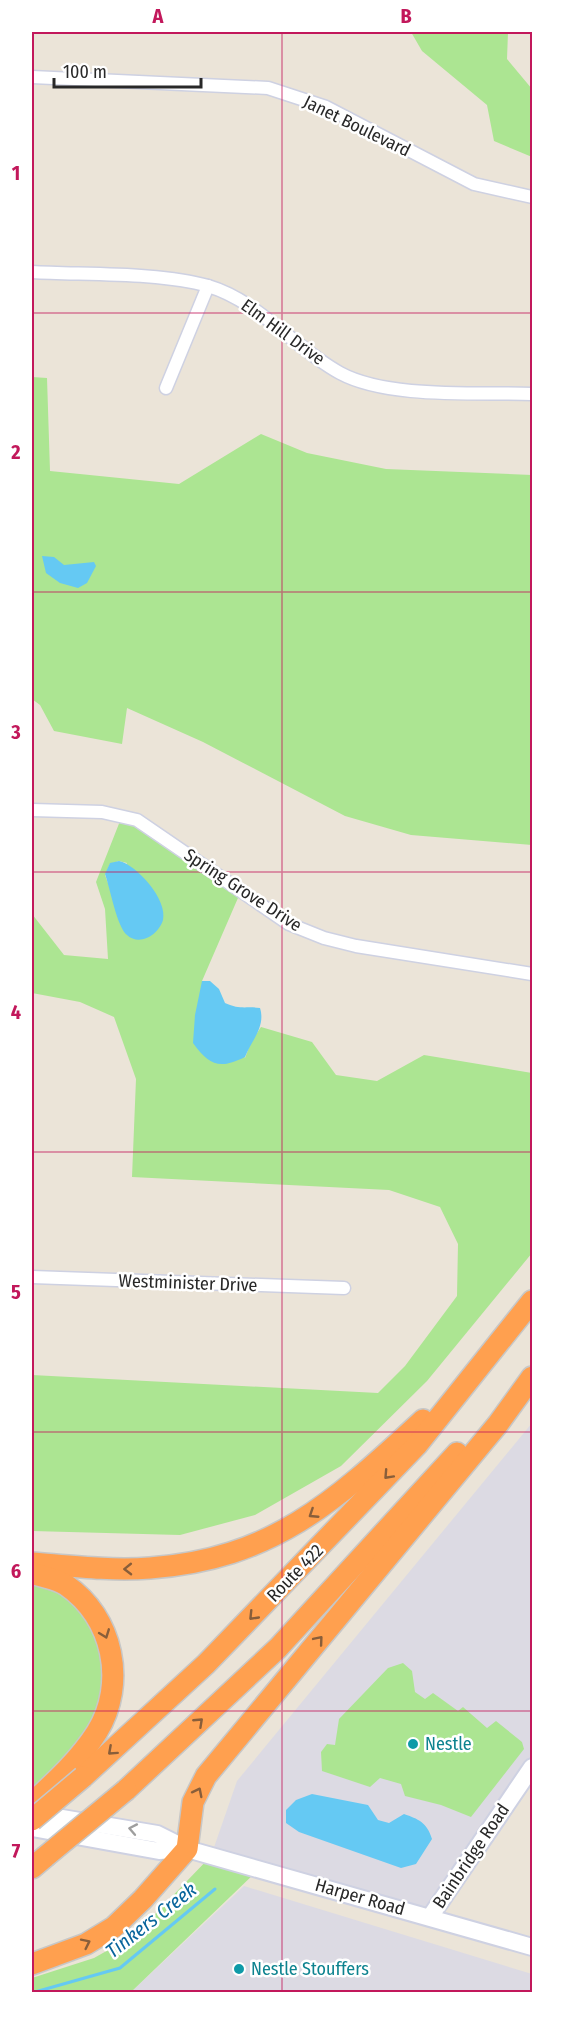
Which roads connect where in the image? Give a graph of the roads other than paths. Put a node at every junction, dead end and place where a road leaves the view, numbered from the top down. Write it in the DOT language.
graph roads {
  1 [pos="32,77"];
  2 [pos="532,197"];
  3 [pos="32,272"];
  4 [pos="208,286"];
  5 [pos="166,388"];
  6 [pos="532,394"];
  7 [pos="32,810"];
  8 [pos="532,974"];
  9 [pos="32,1278"];
  10 [pos="344,1288"];
  11 [pos="532,1296"];
  12 [pos="532,1301"];
  13 [pos="532,1368"];
  14 [pos="532,1377"];
  15 [pos="32,1563"];
  16 [pos="32,1573"];
  17 [pos="532,1767"];
  18 [pos="74,1775"];
  19 [pos="32,1815"];
  20 [pos="187,1849"];
  21 [pos="38,1863"];
  22 [pos="430,1917"];
  23 [pos="532,1947"];
  24 [pos="32,1964"];
  1 -- 2 [label="street, Janet Boulevard"];
  3 -- 4 [label="street, Elm Hill Drive"];
  4 -- 5 [label="street"];
  4 -- 6 [label="street, Elm Hill Drive"];
  7 -- 8 [label="street, Spring Grove Drive"];
  9 -- 10 [label="street, Westminister Drive"];
  11 -- 15 [label="highway, one-way"];
  12 -- 18 [label="highway, Route 422, one-way"];
  21 -- 13 [label="highway, Route 422, one-way, bridge"];
  20 -- 14 [label="highway, one-way"];
  16 -- 18 [label="highway, one-way"];
  17 -- 22 [label="street, Bainbridge Road"];
  18 -- 19 [label="highway, Route 422, bridge"];
  19 -- 20 [label="street, Harper Road"];
  20 -- 22 [label="street, Harper Road"];
  24 -- 20 [label="highway, one-way"];
  22 -- 23 [label="street, Harper Road"];
}
